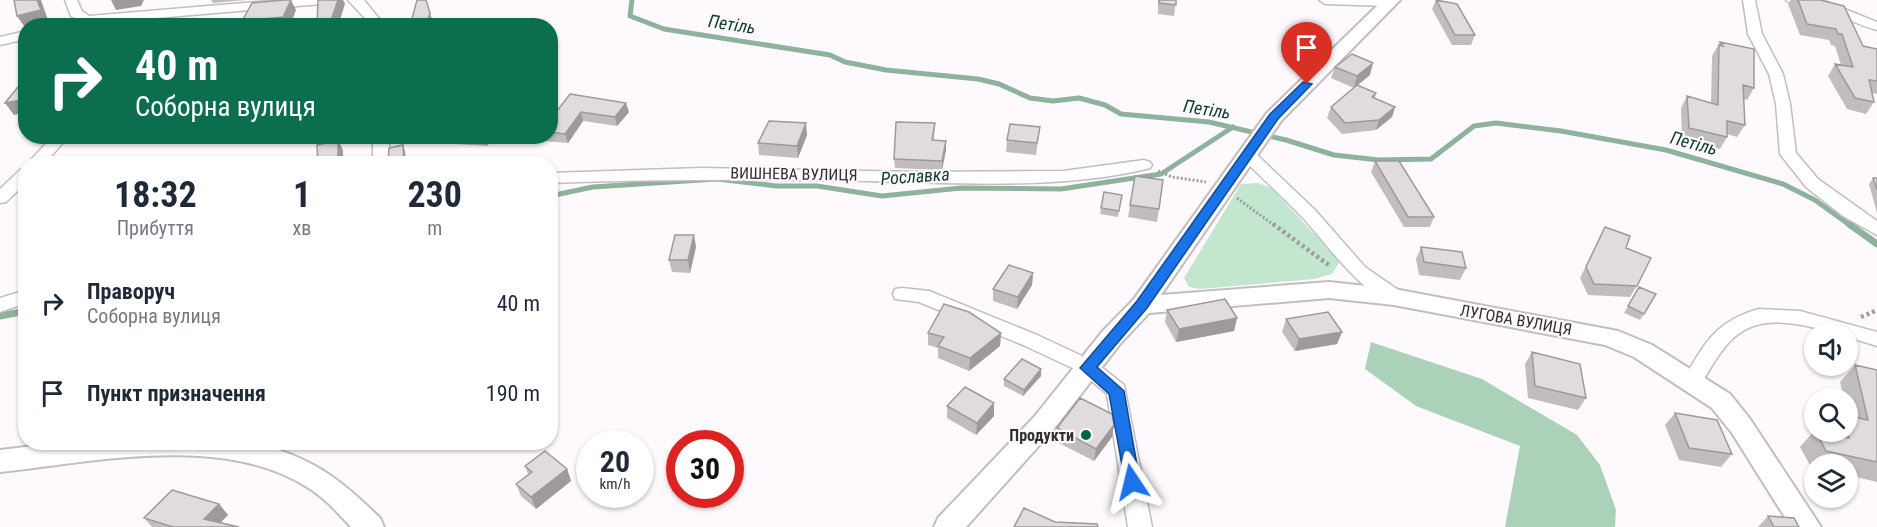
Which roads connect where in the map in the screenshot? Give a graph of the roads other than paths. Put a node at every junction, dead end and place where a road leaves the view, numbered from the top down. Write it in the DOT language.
graph roads {
  1 [pos="70,0"];
  2 [pos="321,0"];
  3 [pos="354,0"];
  4 [pos="1325,0"];
  5 [pos="1749,0"];
  6 [pos="1792,0"];
  7 [pos="1390,1"];
  8 [pos="188,13"];
  9 [pos="84,18"];
  10 [pos="116,18"];
  11 [pos="183,18"];
  12 [pos="372,18"];
  13 [pos="1877,26"];
  14 [pos="18,37"];
  15 [pos="0,41"];
  16 [pos="54,144"];
  17 [pos="1250,152"];
  18 [pos="42,156"];
  19 [pos="1144,165"];
  20 [pos="558,178"];
  21 [pos="18,181"];
  22 [pos="0,198"];
  23 [pos="1877,229"];
  24 [pos="902,294"];
  25 [pos="1394,297"];
  26 [pos="18,299"];
  27 [pos="0,305"];
  28 [pos="1142,305"];
  29 [pos="1877,339"];
  30 [pos="1088,368"];
  31 [pos="1693,381"];
  32 [pos="135,450"];
  33 [pos="234,450"];
  34 [pos="0,461"];
  35 [pos="370,527"];
  36 [pos="948,527"];
  37 [pos="1140,527"];
  38 [pos="1807,527"];
  1 -- 9 [label="street"];
  2 -- 8 [label="street"];
  3 -- 12 [label="street"];
  4 -- 7 [label="street"];
  5 -- 23 [label="street"];
  6 -- 13 [label="street"];
  7 -- 17 [label="street"];
  8 -- 10 [label="street"];
  8 -- 11 [label="street"];
  14 -- 15 [label="street"];
  16 -- 18 [label="street"];
  17 -- 25 [label="street"];
  17 -- 28 [label="street"];
  19 -- 20 [label="street, ВИШНЕВА ВУЛИЦЯ"];
  21 -- 22 [label="street"];
  24 -- 30 [label="street"];
  25 -- 28 [label="street, ЛУГОВА ВУЛИЦЯ"];
  25 -- 31 [label="street, ЛУГОВА ВУЛИЦЯ"];
  26 -- 27 [label="street"];
  28 -- 30 [label="street"];
  29 -- 31 [label="street"];
  30 -- 36 [label="street"];
  30 -- 37 [label="street"];
  31 -- 38 [label="street, ЛУГОВА ВУЛИЦЯ"];
  32 -- 34 [label="street"];
  33 -- 35 [label="street"];
}
